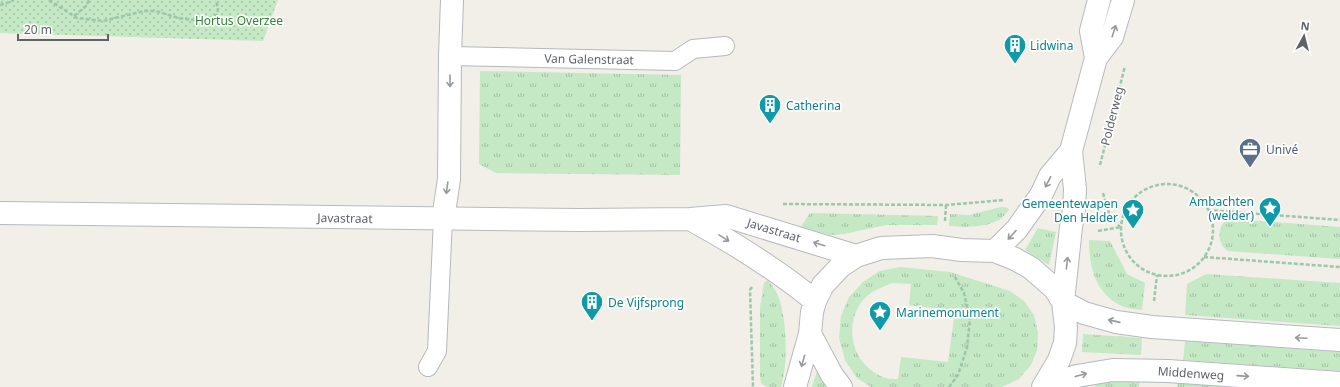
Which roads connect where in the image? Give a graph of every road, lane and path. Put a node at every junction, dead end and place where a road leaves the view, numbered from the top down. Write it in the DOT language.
graph roads {
  1 [pos="14,0"];
  2 [pos="49,0"];
  3 [pos="89,0"];
  4 [pos="216,0"];
  5 [pos="452,0"];
  6 [pos="1099,0"];
  7 [pos="1123,0"];
  8 [pos="0,5"];
  9 [pos="74,16"];
  10 [pos="725,46"];
  11 [pos="450,56"];
  12 [pos="1096,58"];
  13 [pos="1126,61"];
  14 [pos="1071,151"];
  15 [pos="1100,167"];
  16 [pos="1103,192"];
  17 [pos="946,204"];
  18 [pos="809,205"];
  19 [pos="1208,210"];
  20 [pos="0,213"];
  21 [pos="1026,215"];
  22 [pos="443,219"];
  23 [pos="690,219"];
  24 [pos="1340,220"];
  25 [pos="1121,227"];
  26 [pos="948,248"];
  27 [pos="995,251"];
  28 [pos="856,256"];
  29 [pos="1204,257"];
  30 [pos="1340,267"];
  31 [pos="750,290"];
  32 [pos="815,301"];
  33 [pos="1063,302"];
  34 [pos="810,334"];
  35 [pos="1340,340"];
  36 [pos="428,367"];
  37 [pos="1340,383"];
  38 [pos="753,387"];
  39 [pos="795,387"];
  40 [pos="841,387"];
  41 [pos="949,387"];
  42 [pos="1044,387"];
  1 -- 8 [label="path"];
  2 -- 9 [label="path"];
  3 -- 9 [label="path"];
  4 -- 9 [label="path"];
  5 -- 11 [label="main road"];
  6 -- 12 [label="main road"];
  12 -- 7 [label="main road, one-way"];
  10 -- 11 [label="lane, Van Galenstraat"];
  11 -- 22 [label="main road, one-way"];
  12 -- 14 [label="main road"];
  13 -- 15 [label="path, Polderweg"];
  14 -- 21 [label="main road, one-way"];
  33 -- 14 [label="main road, one-way"];
  16 -- 25 [label="path"];
  17 -- 18 [label="path"];
  17 -- 21 [label="path"];
  17 -- 26 [label="path"];
  19 -- 24 [label="path"];
  19 -- 25 [label="path"];
  19 -- 29 [label="path"];
  20 -- 22 [label="main road, Javastraat"];
  21 -- 27 [label="main road, one-way"];
  22 -- 23 [label="main road, Javastraat"];
  22 -- 36 [label="lane"];
  28 -- 23 [label="main road, Javastraat, one-way"];
  23 -- 32 [label="main road, Javastraat, one-way"];
  25 -- 29 [label="path"];
  26 -- 27 [label="main road"];
  26 -- 28 [label="main road"];
  26 -- 41 [label="path"];
  27 -- 33 [label="main road"];
  28 -- 32 [label="main road"];
  29 -- 30 [label="path"];
  31 -- 38 [label="path"];
  32 -- 34 [label="main road"];
  35 -- 33 [label="main road, one-way"];
  33 -- 42 [label="main road"];
  34 -- 39 [label="main road, one-way"];
  34 -- 40 [label="main road"];
  42 -- 37 [label="main road, Middenweg, one-way"];
}
